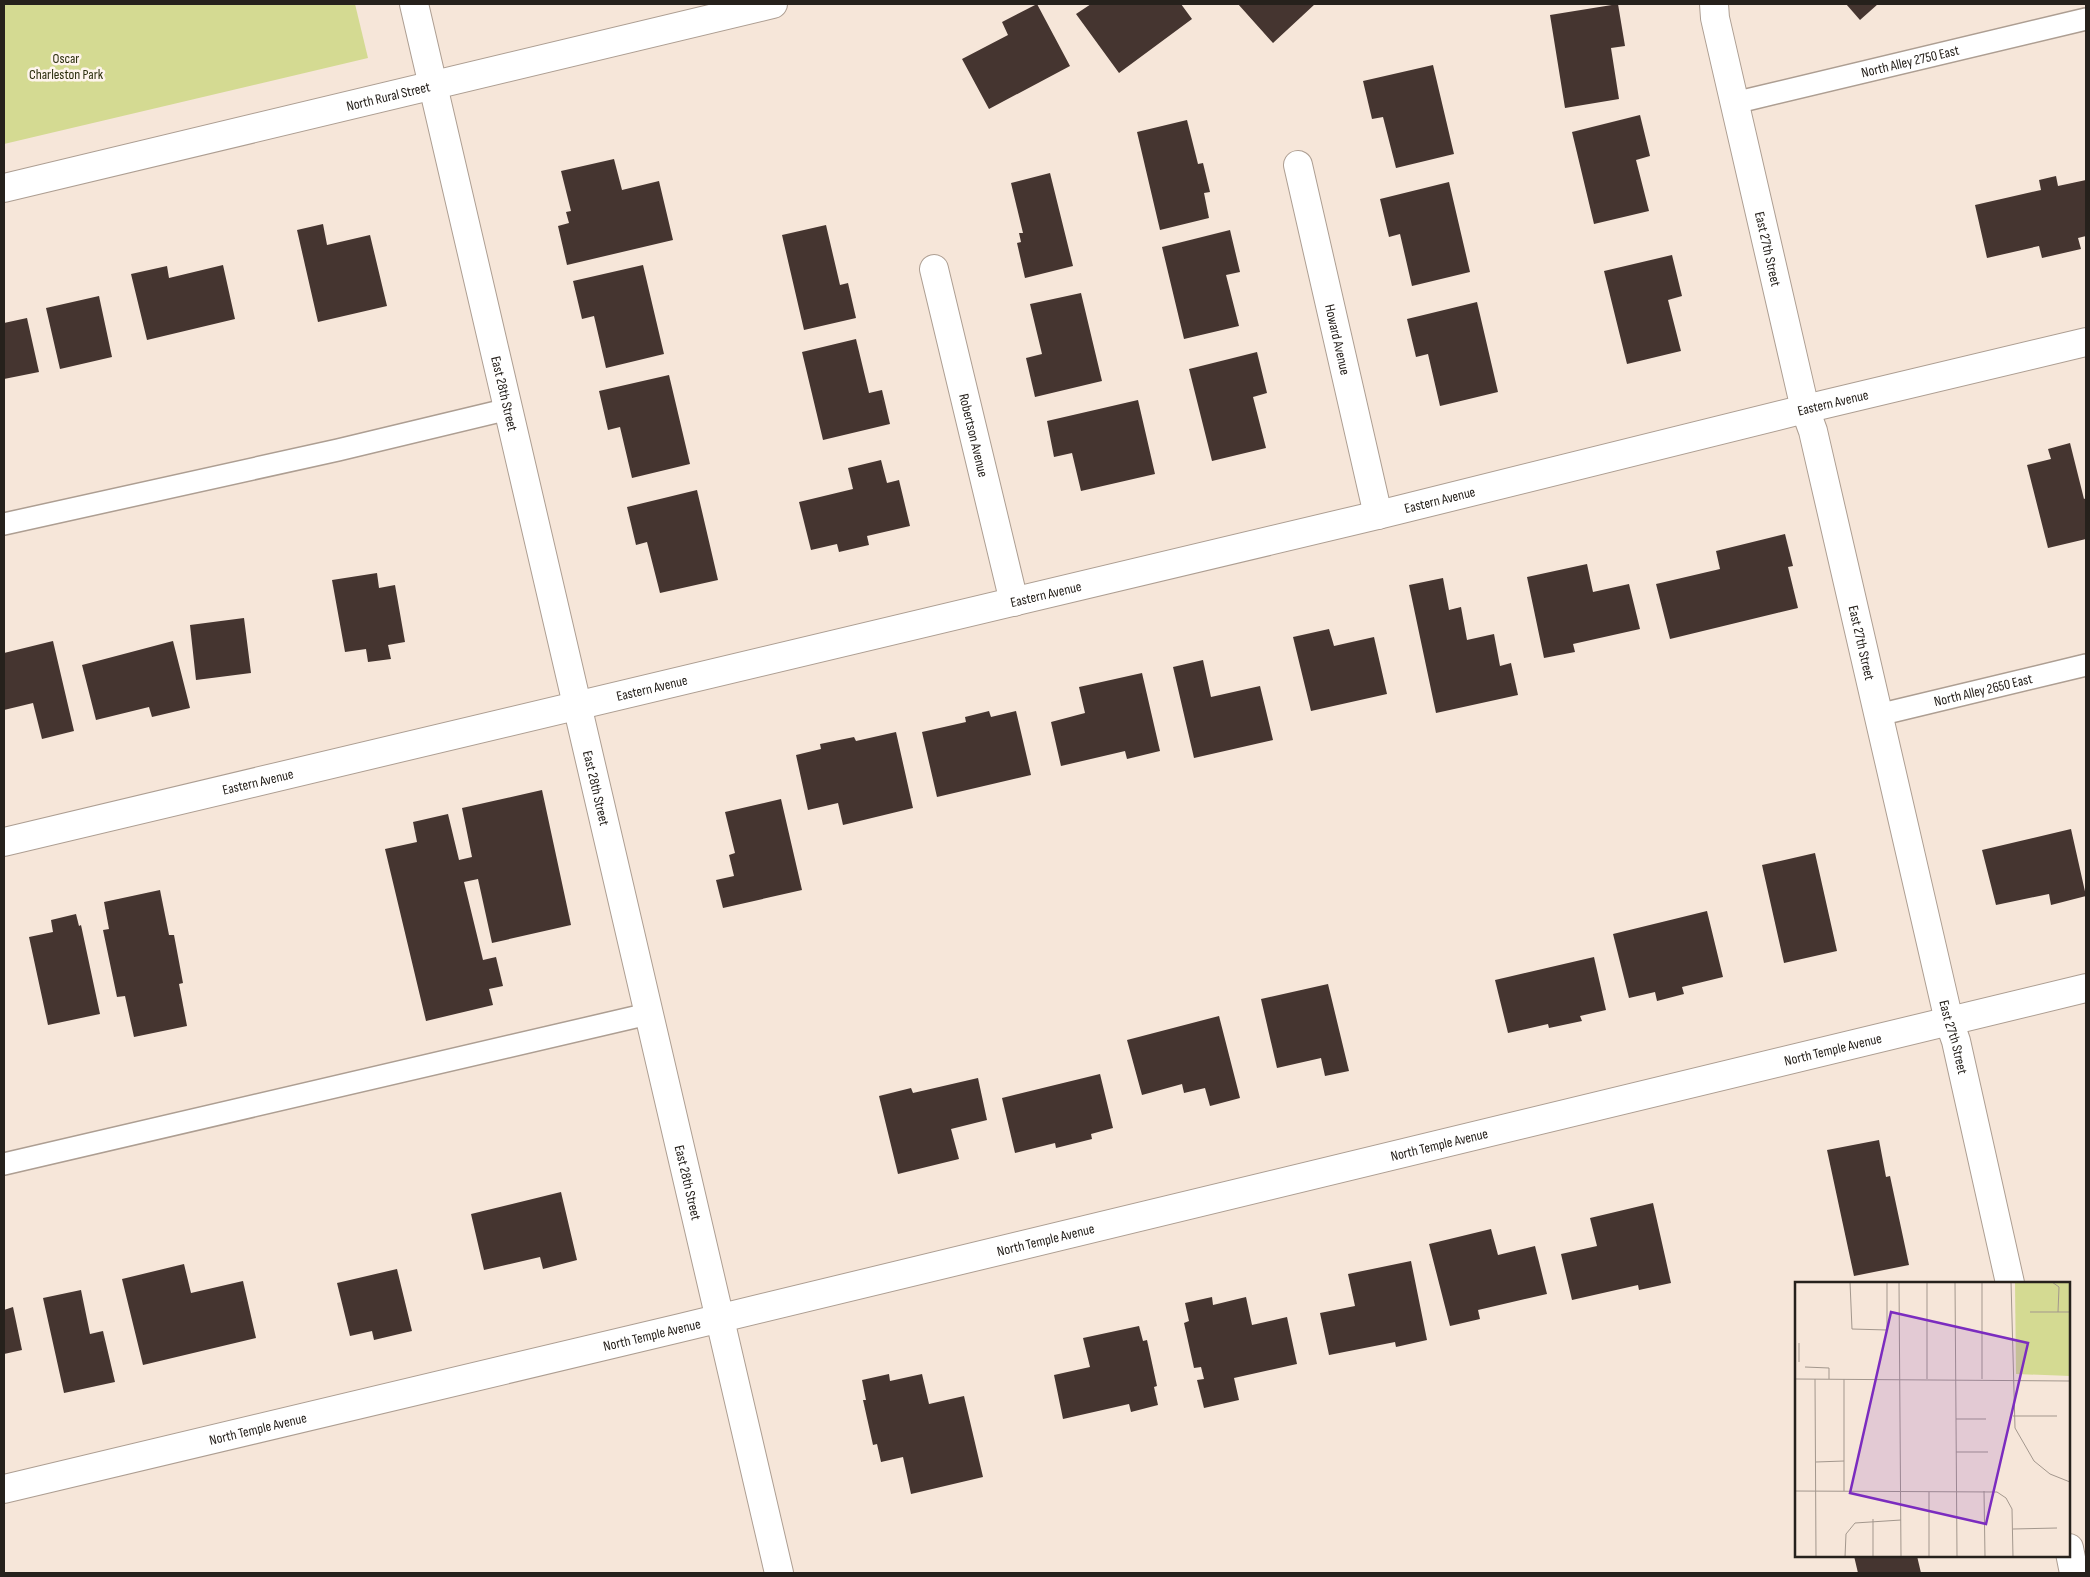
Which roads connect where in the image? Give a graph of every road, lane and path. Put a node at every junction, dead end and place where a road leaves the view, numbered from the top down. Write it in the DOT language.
graph roads {
  1 [pos="414,4"];
  2 [pos="774,4"];
  3 [pos="1714,4"];
  4 [pos="2086,19"];
  5 [pos="434,85"];
  6 [pos="1734,103"];
  7 [pos="1298,165"];
  8 [pos="4,188"];
  9 [pos="934,269"];
  10 [pos="2086,342"];
  11 [pos="508,409"];
  12 [pos="1805,409"];
  13 [pos="1378,514"];
  14 [pos="4,524"];
  15 [pos="1014,602"];
  16 [pos="2086,665"];
  17 [pos="577,705"];
  18 [pos="1878,714"];
  19 [pos="4,842"];
  20 [pos="2086,988"];
  21 [pos="648,1014"];
  22 [pos="1949,1021"];
  23 [pos="4,1164"];
  24 [pos="2010,1282"];
  25 [pos="718,1318"];
  26 [pos="4,1489"];
  27 [pos="2070,1553"];
  28 [pos="779,1573"];
  29 [pos="2074,1573"];
  1 -- 5 [label="street, East 28th Street"];
  2 -- 5 [label="street, North Rural Street"];
  3 -- 6 [label="street, East 27th Street"];
  4 -- 6 [label="lane, North Alley 2750 East"];
  5 -- 8 [label="street, North Rural Street"];
  5 -- 11 [label="street, East 28th Street"];
  6 -- 12 [label="street, East 27th Street"];
  7 -- 13 [label="street, Howard Avenue"];
  9 -- 15 [label="street, Robertson Avenue"];
  10 -- 12 [label="street, Eastern Avenue"];
  11 -- 14 [label="lane"];
  11 -- 17 [label="street, East 28th Street"];
  12 -- 13 [label="street, Eastern Avenue"];
  12 -- 18 [label="street, East 27th Street"];
  13 -- 15 [label="street, Eastern Avenue"];
  15 -- 17 [label="street, Eastern Avenue"];
  16 -- 18 [label="lane, North Alley 2650 East"];
  17 -- 19 [label="street, Eastern Avenue"];
  17 -- 21 [label="street, East 28th Street"];
  18 -- 22 [label="street, East 27th Street"];
  20 -- 22 [label="street, North Temple Avenue"];
  21 -- 23 [label="lane"];
  21 -- 25 [label="street, East 28th Street"];
  22 -- 24 [label="street, East 27th Street"];
  22 -- 25 [label="street, North Temple Avenue"];
  25 -- 26 [label="street, North Temple Avenue"];
  25 -- 28 [label="street, East 28th Street"];
  27 -- 29 [label="street"];
}
